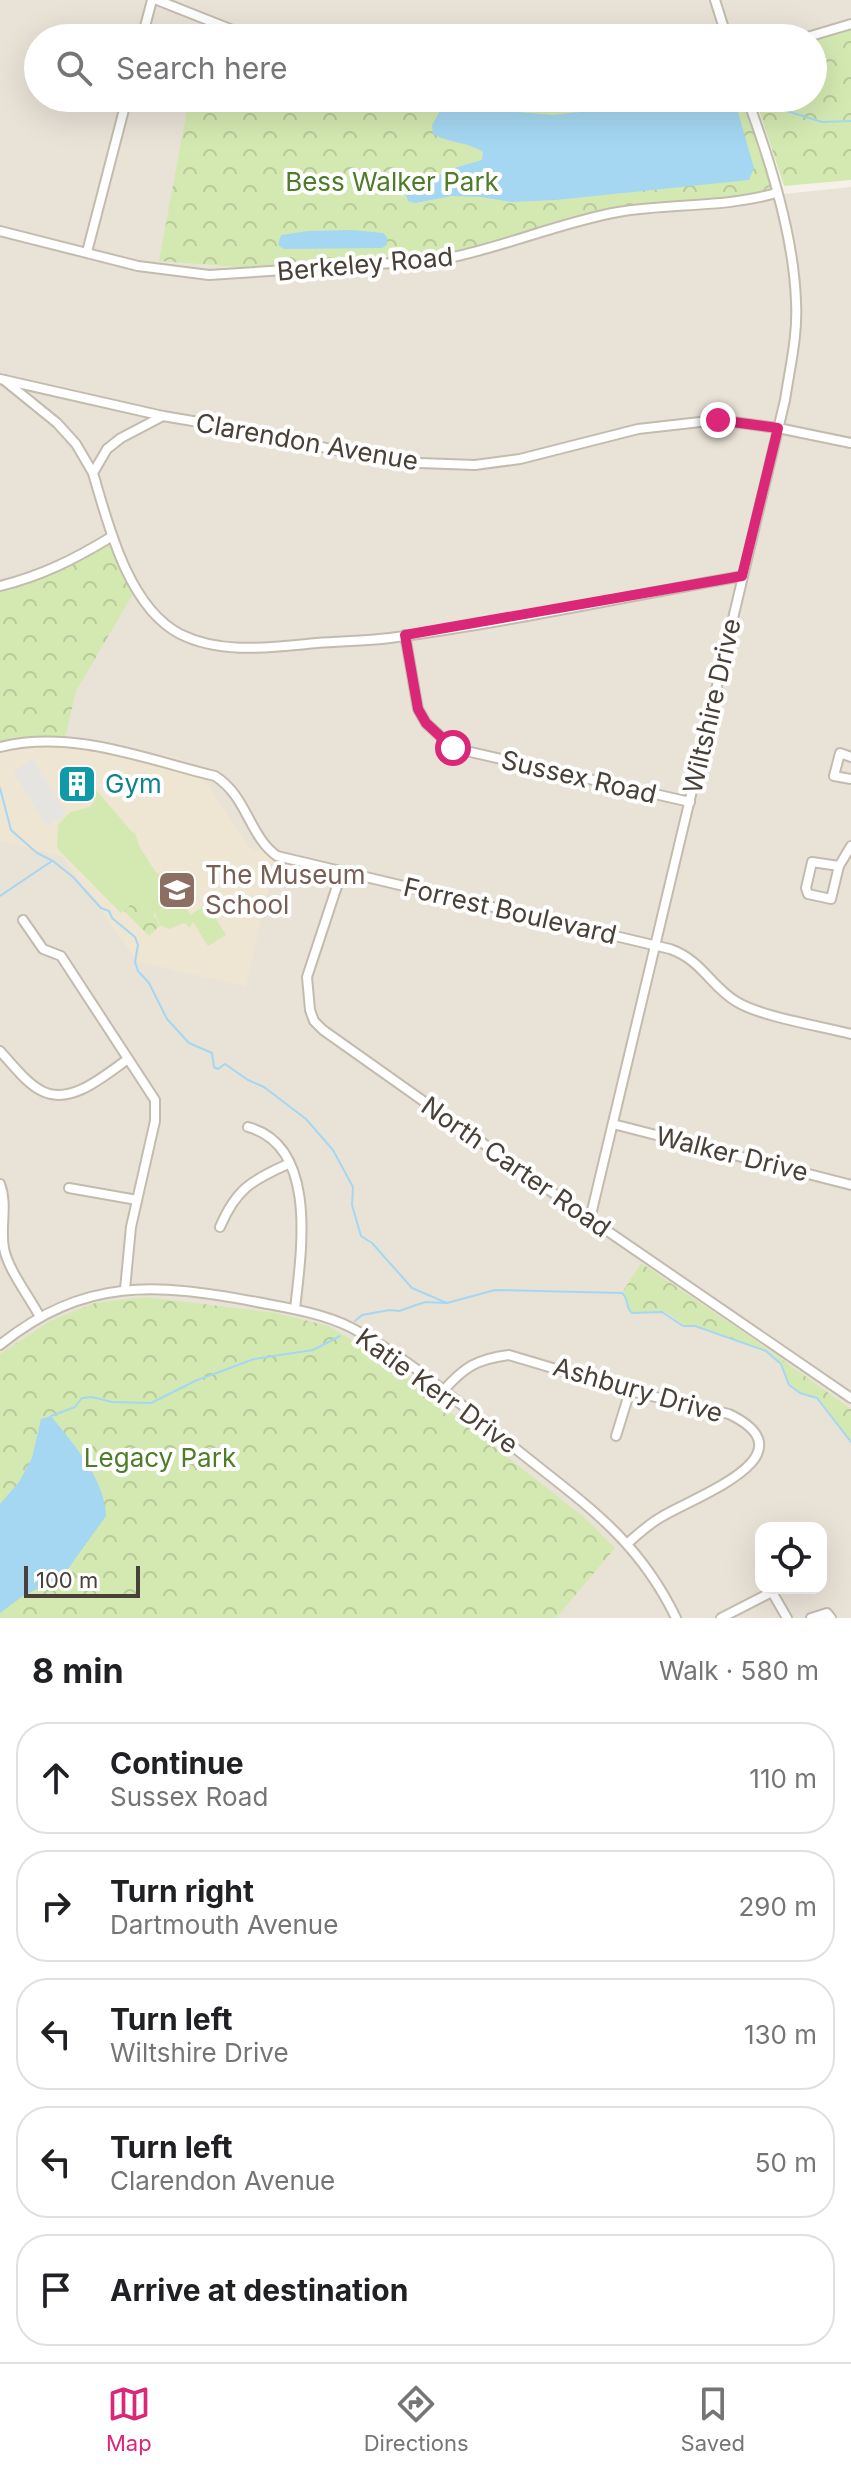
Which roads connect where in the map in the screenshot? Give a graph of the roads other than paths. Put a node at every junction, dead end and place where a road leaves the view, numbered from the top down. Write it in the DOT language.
graph roads {
  1 [pos="154,0"];
  2 [pos="715,0"];
  3 [pos="146,24"];
  4 [pos="217,24"];
  5 [pos="723,24"];
  6 [pos="851,24"];
  7 [pos="827,31"];
  8 [pos="123,112"];
  9 [pos="751,112"];
  10 [pos="776,193"];
  11 [pos="0,231"];
  12 [pos="87,252"];
  13 [pos="2,379"];
  14 [pos="42,388"];
  15 [pos="37,407"];
  16 [pos="163,416"];
  17 [pos="778,428"];
  18 [pos="851,443"];
  19 [pos="93,473"];
  20 [pos="111,537"];
  21 [pos="742,576"];
  22 [pos="0,586"];
  23 [pos="405,635"];
  24 [pos="0,747"];
  25 [pos="851,757"];
  26 [pos="851,779"];
  27 [pos="690,802"];
  28 [pos="851,846"];
  29 [pos="839,866"];
  30 [pos="342,871"];
  31 [pos="23,920"];
  32 [pos="657,945"];
  33 [pos="851,1034"];
  34 [pos="0,1051"];
  35 [pos="128,1059"];
  36 [pos="613,1124"];
  37 [pos="248,1127"];
  38 [pos="288,1164"];
  39 [pos="0,1184"];
  40 [pos="851,1185"];
  41 [pos="69,1188"];
  42 [pos="137,1200"];
  43 [pos="590,1219"];
  44 [pos="220,1227"];
  45 [pos="125,1289"];
  46 [pos="295,1309"];
  47 [pos="40,1317"];
  48 [pos="0,1345"];
  49 [pos="443,1391"];
  50 [pos="630,1391"];
  51 [pos="851,1398"];
  52 [pos="616,1436"];
  53 [pos="628,1543"];
  54 [pos="676,1618"];
  55 [pos="721,1618"];
  56 [pos="787,1618"];
  57 [pos="811,1618"];
  58 [pos="831,1618"];
  1 -- 3 [label="street"];
  1 -- 4 [label="street"];
  2 -- 5 [label="street"];
  6 -- 7 [label="street"];
  8 -- 12 [label="street"];
  9 -- 10 [label="street, Wiltshire Drive"];
  10 -- 12 [label="street, Berkeley Road"];
  10 -- 17 [label="street, Wiltshire Drive"];
  11 -- 12 [label="street, Berkeley Road"];
  13 -- 14 [label="street, Clarendon Avenue"];
  13 -- 15 [label="street"];
  14 -- 15 [label="street"];
  14 -- 16 [label="street, Clarendon Avenue"];
  15 -- 19 [label="street"];
  16 -- 17 [label="street, Clarendon Avenue"];
  16 -- 19 [label="street"];
  17 -- 18 [label="street, Clarendon Avenue"];
  17 -- 21 [label="street, Wiltshire Drive"];
  19 -- 20 [label="street"];
  20 -- 22 [label="street"];
  20 -- 23 [label="street"];
  21 -- 23 [label="street"];
  21 -- 27 [label="street, Wiltshire Drive"];
  23 -- 27 [label="street, Sussex Road"];
  24 -- 30 [label="street, Forrest Boulevard"];
  25 -- 26 [label="street"];
  27 -- 32 [label="street, Wiltshire Drive"];
  28 -- 29 [label="street"];
  29 -- 29 [label="street"];
  30 -- 32 [label="street, Forrest Boulevard"];
  30 -- 43 [label="street, North Carter Road"];
  31 -- 35 [label="street"];
  32 -- 33 [label="street, Forrest Boulevard"];
  32 -- 36 [label="street, Wiltshire Drive"];
  34 -- 35 [label="street"];
  35 -- 42 [label="street"];
  36 -- 40 [label="street, Walker Drive"];
  36 -- 43 [label="street, Wiltshire Drive"];
  37 -- 38 [label="street"];
  38 -- 44 [label="street"];
  38 -- 46 [label="street"];
  39 -- 47 [label="street"];
  41 -- 42 [label="street"];
  42 -- 45 [label="street"];
  43 -- 51 [label="street, North Carter Road"];
  45 -- 46 [label="street, Katie Kerr Drive"];
  45 -- 47 [label="street, Katie Kerr Drive"];
  46 -- 49 [label="street, Katie Kerr Drive"];
  47 -- 48 [label="street, Katie Kerr Drive"];
  49 -- 50 [label="street, Ashbury Drive"];
  49 -- 53 [label="street, Katie Kerr Drive"];
  50 -- 52 [label="street"];
  50 -- 53 [label="street, Ashbury Drive"];
  53 -- 54 [label="street, Katie Kerr Drive"];
  55 -- 56 [label="street"];
  57 -- 58 [label="street"];
}
